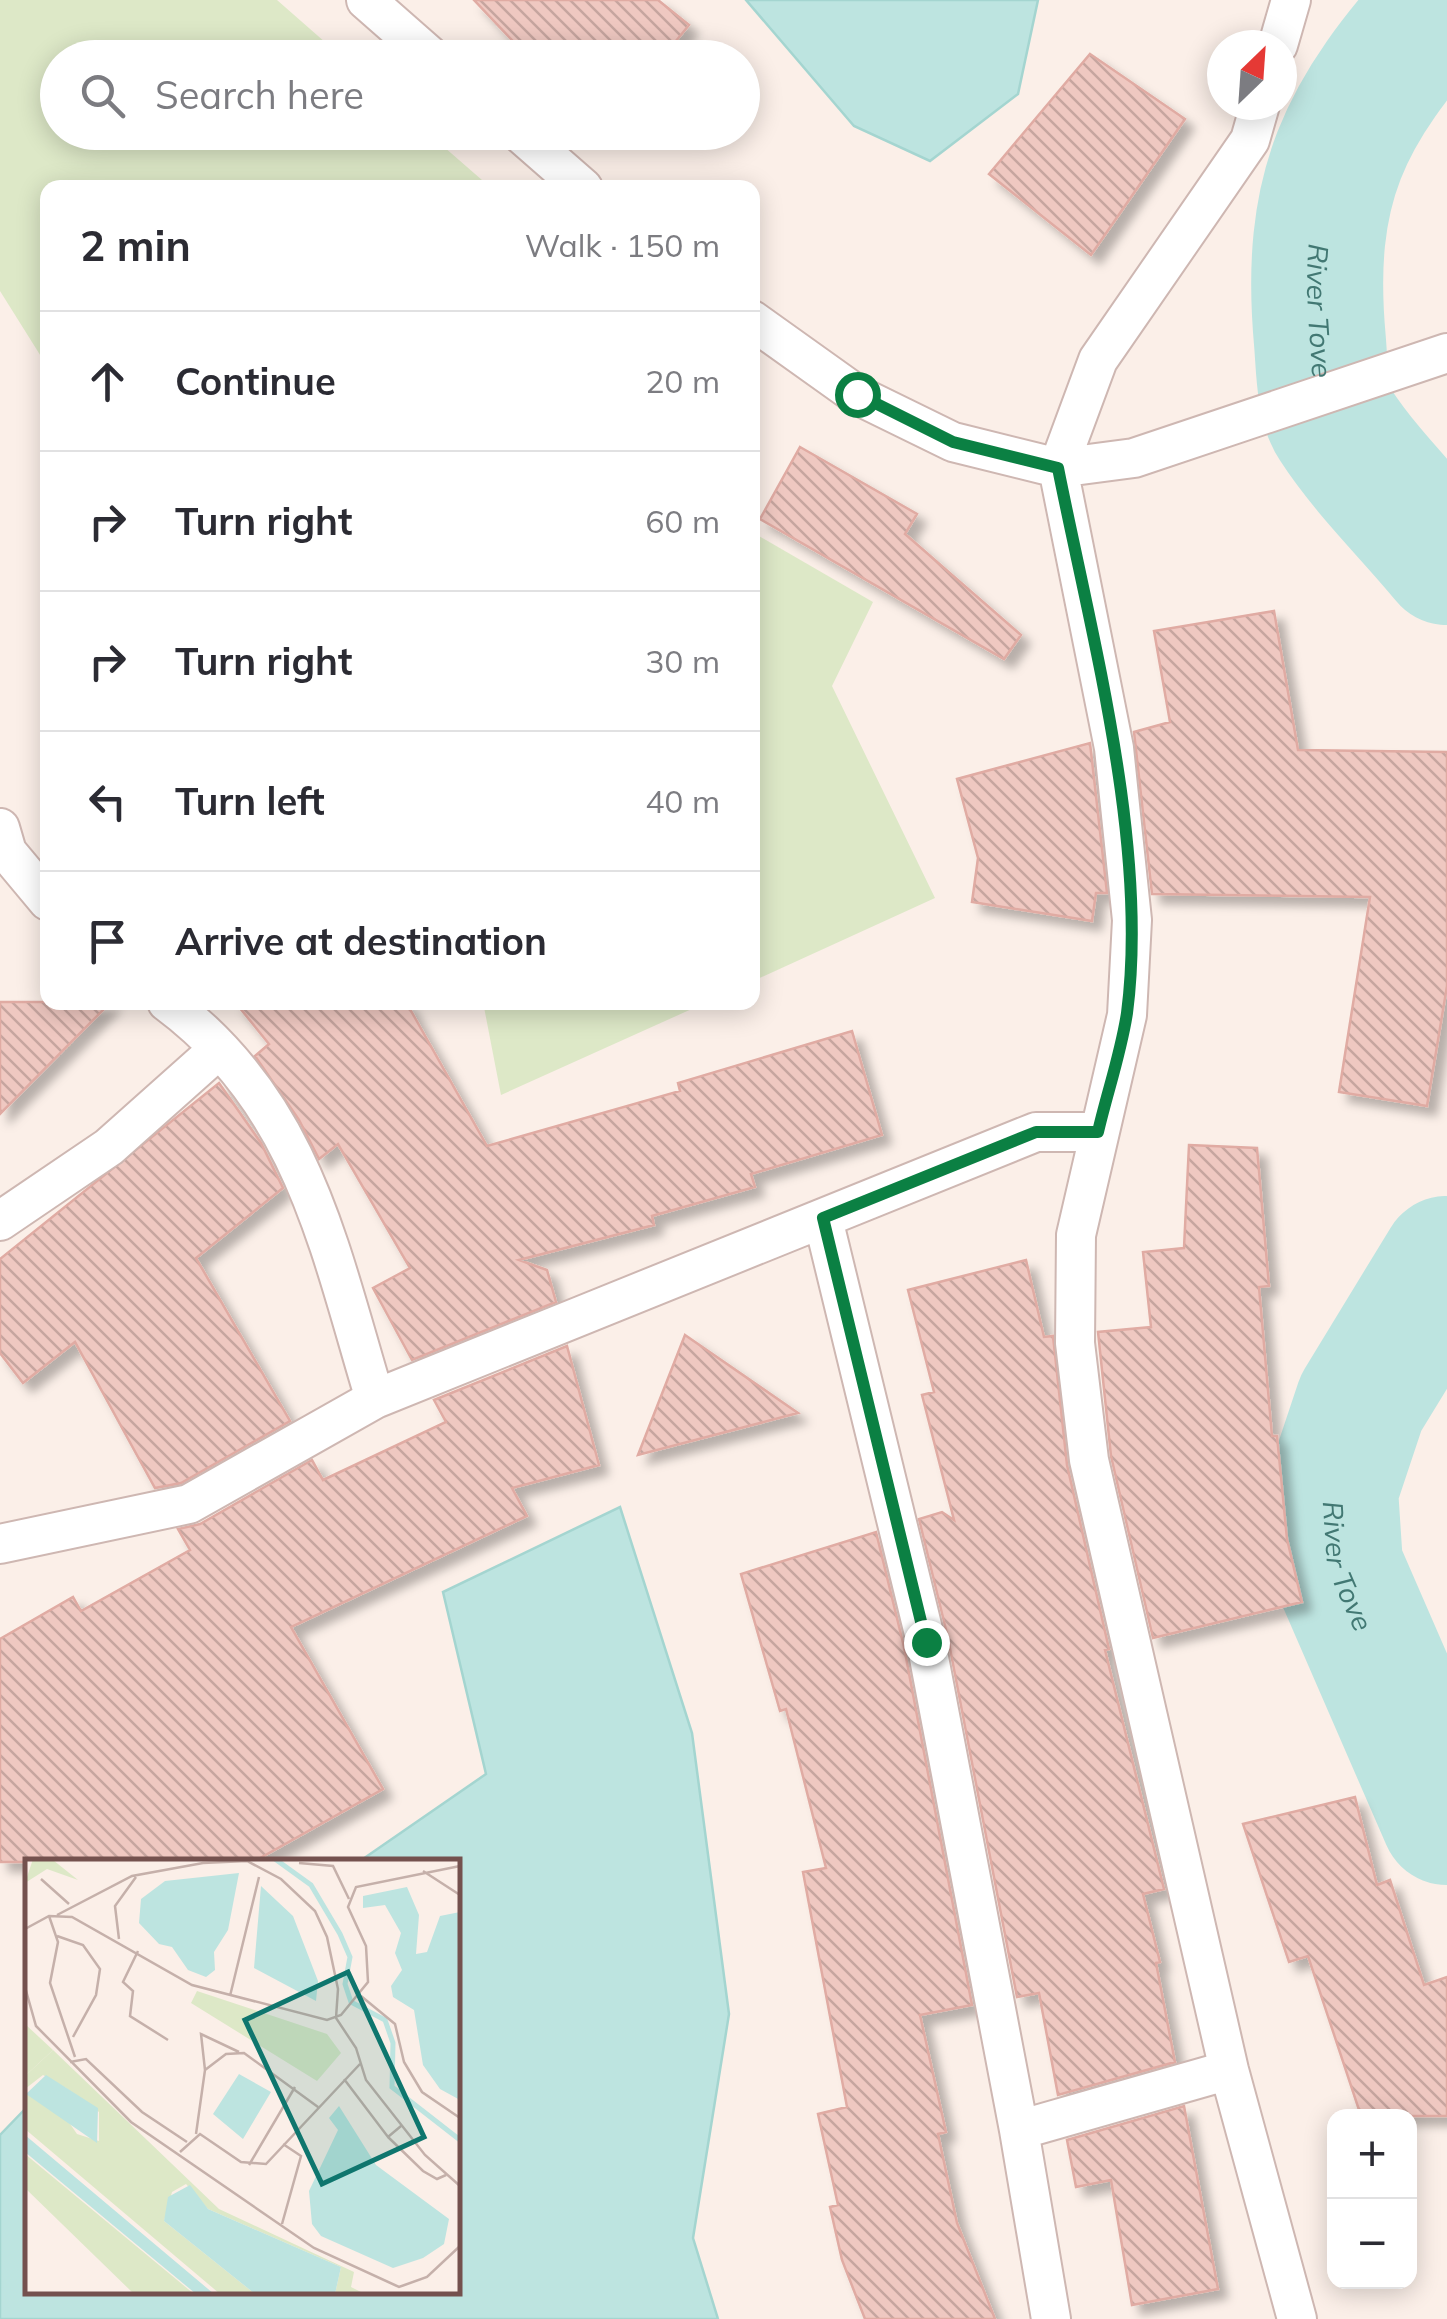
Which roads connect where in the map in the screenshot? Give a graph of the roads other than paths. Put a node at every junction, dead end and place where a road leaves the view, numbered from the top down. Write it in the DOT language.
graph roads {
  1 [pos="366,0"];
  2 [pos="1290,0"];
  3 [pos="1282,30"];
  4 [pos="412,40"];
  5 [pos="1256,120"];
  6 [pos="540,150"];
  7 [pos="574,180"];
  8 [pos="760,326"];
  9 [pos="1447,353"];
  10 [pos="1058,468"];
  11 [pos="0,828"];
  12 [pos="40,891"];
  13 [pos="176,1010"];
  14 [pos="219,1049"];
  15 [pos="1098,1132"];
  16 [pos="823,1218"];
  17 [pos="0,1220"];
  18 [pos="375,1399"];
  19 [pos="0,1544"];
  20 [pos="1229,2070"];
  21 [pos="1019,2130"];
  22 [pos="1051,2319"];
  23 [pos="1297,2319"];
  1 -- 4 [label="lane"];
  2 -- 3 [label="lane"];
  5 -- 10 [label="lane"];
  6 -- 7 [label="lane"];
  8 -- 10 [label="lane"];
  9 -- 10 [label="lane"];
  10 -- 15 [label="lane"];
  11 -- 12 [label="lane"];
  13 -- 14 [label="lane"];
  14 -- 17 [label="lane"];
  14 -- 18 [label="lane"];
  15 -- 16 [label="lane"];
  15 -- 20 [label="lane"];
  16 -- 18 [label="lane"];
  16 -- 21 [label="lane"];
  18 -- 19 [label="lane"];
  20 -- 21 [label="lane"];
  20 -- 23 [label="lane"];
  21 -- 22 [label="lane"];
}
